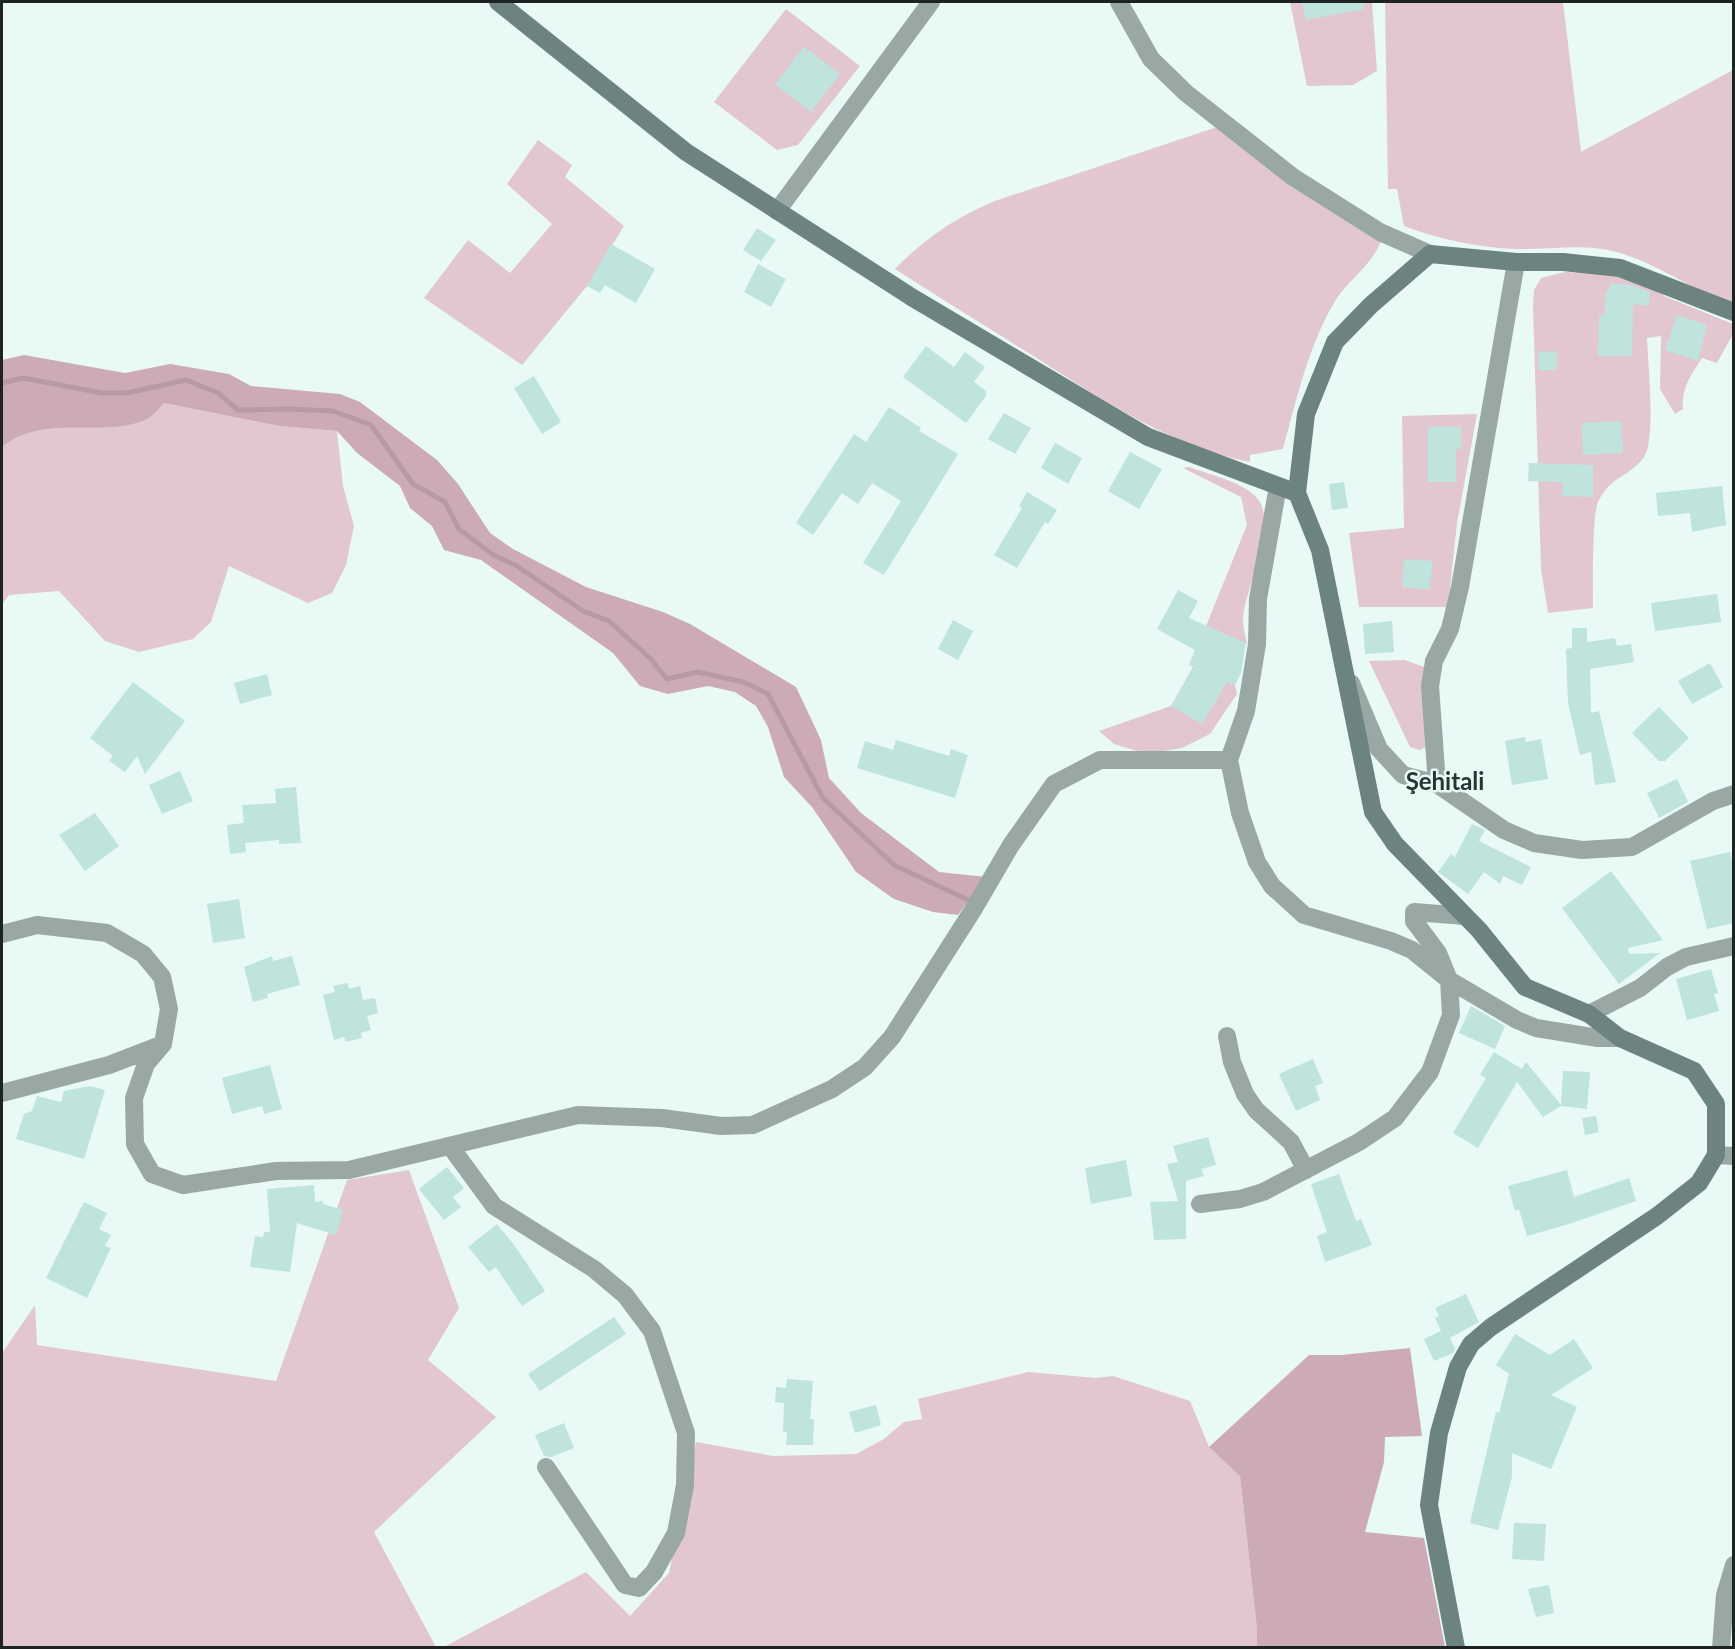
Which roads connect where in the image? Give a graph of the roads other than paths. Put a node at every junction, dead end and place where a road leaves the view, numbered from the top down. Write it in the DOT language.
graph roads {
  1 [pos="498,2"];
  2 [pos="931,2"];
  3 [pos="1119,2"];
  4 [pos="777,212"];
  5 [pos="1430,254"];
  6 [pos="1516,262"];
  7 [pos="1734,312"];
  8 [pos="1278,486"];
  9 [pos="1297,493"];
  10 [pos="1340,656"];
  11 [pos="1229,760"];
  12 [pos="1437,784"];
  13 [pos="1734,794"];
  14 [pos="1465,916"];
  15 [pos="2,934"];
  16 [pos="1734,946"];
  17 [pos="1449,980"];
  18 [pos="1589,1014"];
  19 [pos="1227,1036"];
  20 [pos="1620,1038"];
  21 [pos="163,1044"];
  22 [pos="2,1093"];
  23 [pos="450,1146"];
  24 [pos="1725,1156"];
  25 [pos="1306,1170"];
  26 [pos="1200,1204"];
  27 [pos="546,1467"];
  28 [pos="1734,1564"];
  29 [pos="1456,1647"];
  30 [pos="1721,1647"];
  1 -- 4 [label="street"];
  2 -- 4 [label="street"];
  3 -- 5 [label="street"];
  4 -- 8 [label="street"];
  5 -- 6 [label="street"];
  5 -- 9 [label="street"];
  6 -- 7 [label="street"];
  6 -- 12 [label="street"];
  8 -- 9 [label="street"];
  8 -- 11 [label="street"];
  9 -- 10 [label="street"];
  10 -- 12 [label="street"];
  10 -- 14 [label="street"];
  11 -- 17 [label="street"];
  11 -- 23 [label="street"];
  12 -- 13 [label="street"];
  14 -- 17 [label="street"];
  14 -- 18 [label="street"];
  15 -- 21 [label="street"];
  16 -- 18 [label="street"];
  17 -- 20 [label="street"];
  17 -- 25 [label="street"];
  18 -- 20 [label="street"];
  19 -- 25 [label="street"];
  20 -- 24 [label="street"];
  21 -- 22 [label="street"];
  21 -- 23 [label="street"];
  23 -- 27 [label="street"];
  24 -- 29 [label="street"];
  25 -- 26 [label="street"];
  28 -- 30 [label="street"];
}
